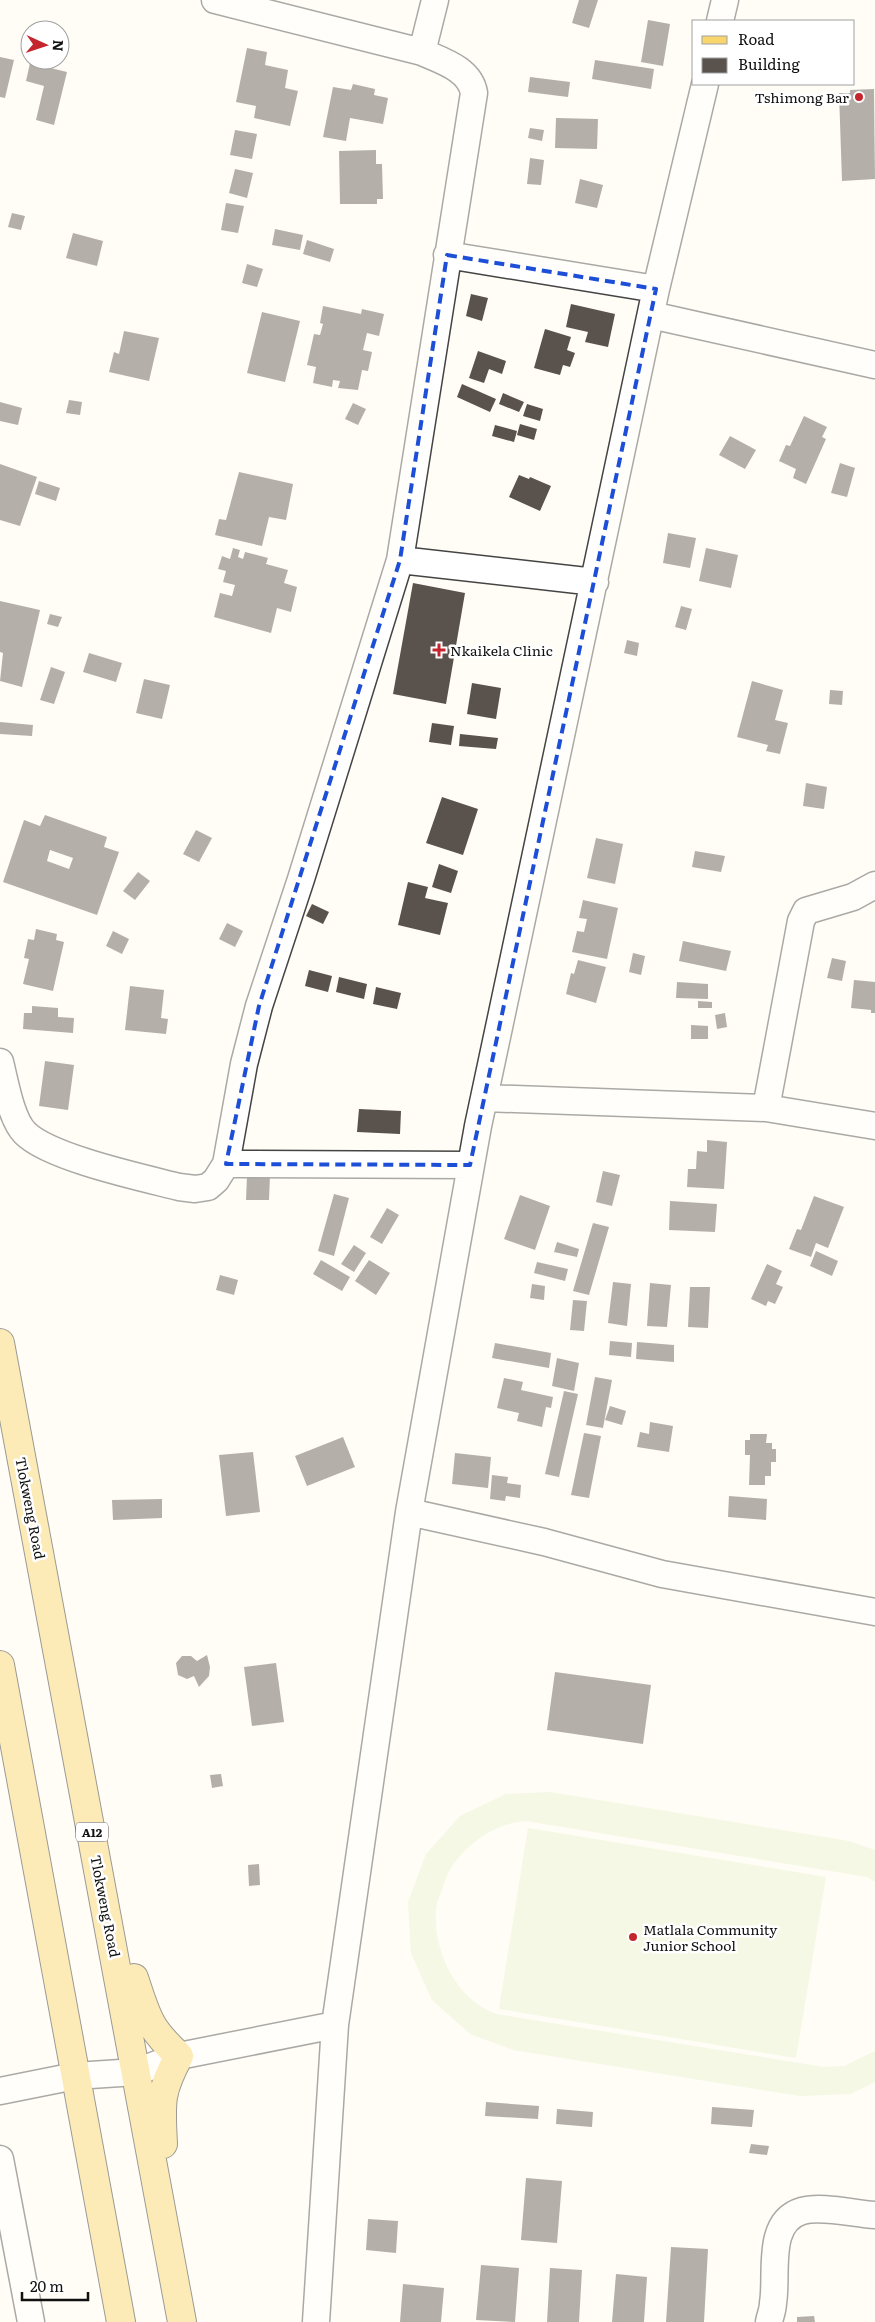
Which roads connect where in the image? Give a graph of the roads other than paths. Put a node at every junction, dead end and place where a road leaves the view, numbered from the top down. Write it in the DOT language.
graph roads {
  1 [pos="215,0"];
  2 [pos="435,0"];
  3 [pos="725,0"];
  4 [pos="720,20"];
  5 [pos="422,52"];
  6 [pos="705,85"];
  7 [pos="447,255"];
  8 [pos="656,289"];
  9 [pos="651,315"];
  10 [pos="875,365"];
  11 [pos="400,560"];
  12 [pos="595,582"];
  13 [pos="875,885"];
  14 [pos="0,1062"];
  15 [pos="484,1098"];
  16 [pos="766,1108"];
  17 [pos="875,1126"];
  18 [pos="226,1164"];
  19 [pos="470,1165"];
  20 [pos="0,1343"];
  21 [pos="409,1512"];
  22 [pos="875,1612"];
  23 [pos="0,1665"];
  24 [pos="102,1890"];
  25 [pos="335,2025"];
  26 [pos="179,2056"];
  27 [pos="136,2072"];
  28 [pos="75,2076"];
  29 [pos="0,2091"];
  30 [pos="0,2159"];
  31 [pos="875,2215"];
  32 [pos="168,2247"];
  33 [pos="31,2322"];
  34 [pos="121,2322"];
  35 [pos="182,2322"];
  36 [pos="316,2322"];
  37 [pos="769,2322"];
  1 -- 5 [label="street"];
  2 -- 5 [label="street"];
  3 -- 4 [label="street"];
  5 -- 7 [label="street"];
  6 -- 8 [label="street"];
  7 -- 8 [label="street"];
  7 -- 11 [label="street"];
  8 -- 9 [label="street"];
  9 -- 10 [label="street"];
  9 -- 12 [label="street"];
  11 -- 12 [label="street"];
  11 -- 18 [label="street"];
  12 -- 15 [label="street"];
  13 -- 16 [label="street"];
  14 -- 18 [label="street"];
  15 -- 16 [label="street"];
  15 -- 19 [label="street"];
  16 -- 17 [label="street"];
  18 -- 19 [label="street"];
  19 -- 21 [label="street"];
  20 -- 24 [label="main road, Tlokweng Road / A12"];
  21 -- 22 [label="street"];
  21 -- 25 [label="street"];
  23 -- 28 [label="main road"];
  24 -- 26 [label="main road"];
  24 -- 27 [label="main road, Tlokweng Road / A12"];
  25 -- 26 [label="street"];
  25 -- 36 [label="street"];
  26 -- 27 [label="street"];
  26 -- 32 [label="main road"];
  27 -- 28 [label="street"];
  27 -- 32 [label="main road, Tlokweng Road / A12"];
  28 -- 29 [label="street"];
  28 -- 34 [label="main road"];
  30 -- 33 [label="street"];
  31 -- 37 [label="street"];
  32 -- 35 [label="main road, Tlokweng Road / A12"];
}
